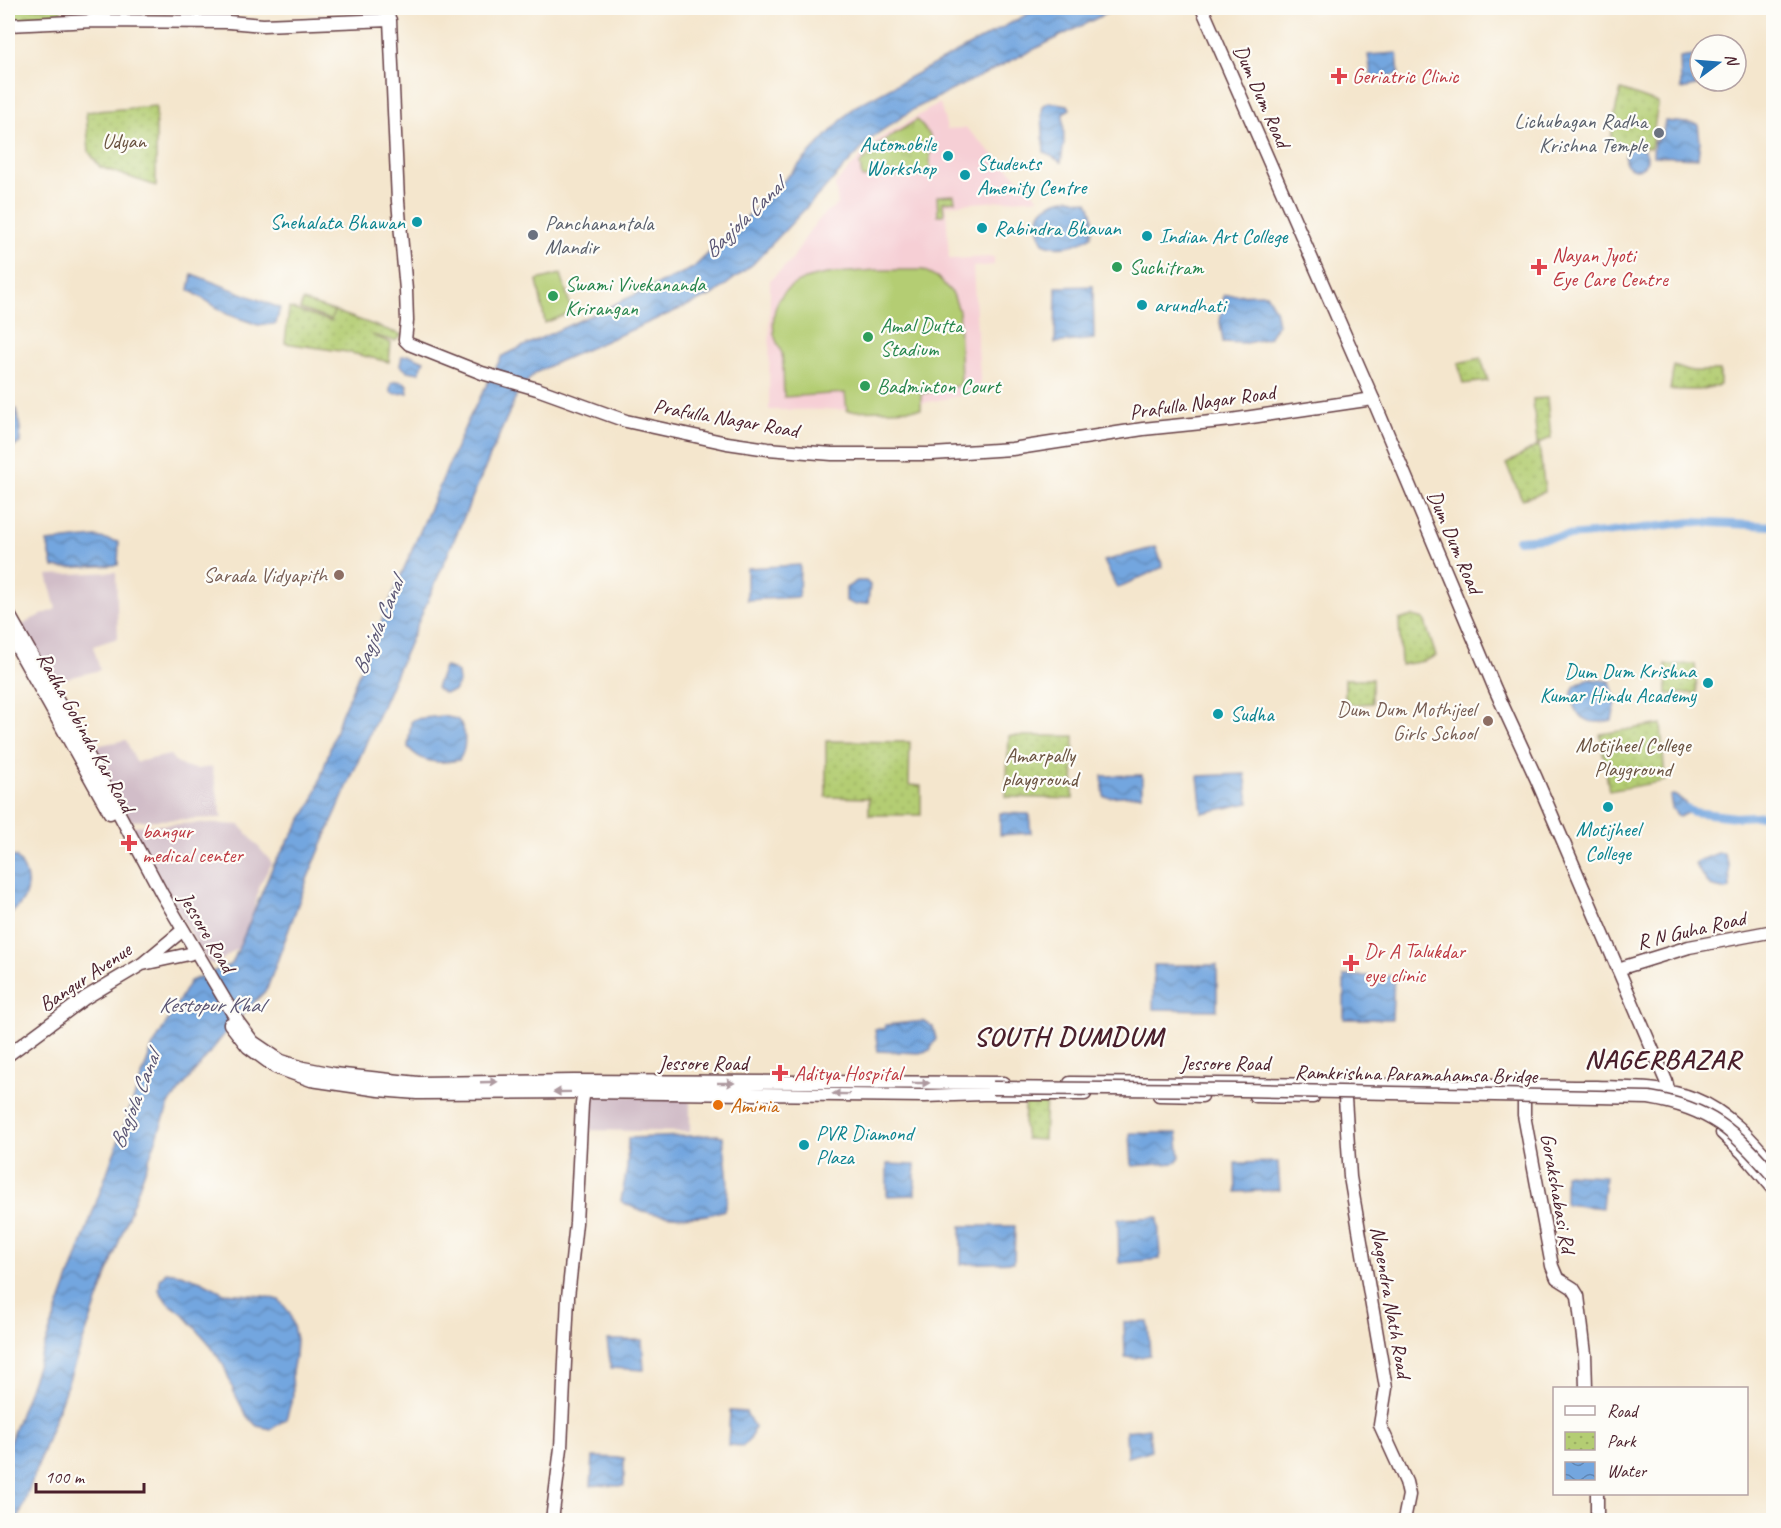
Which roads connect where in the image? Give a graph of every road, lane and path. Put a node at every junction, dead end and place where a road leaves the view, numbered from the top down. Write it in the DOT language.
graph roads {
  1 [pos="1202,8"];
  2 [pos="8,25"];
  3 [pos="1373,399"];
  4 [pos="8,612"];
  5 [pos="8,631"];
  6 [pos="1773,931"];
  7 [pos="180,932"];
  8 [pos="192,952"];
  9 [pos="142,964"];
  10 [pos="1618,969"];
  11 [pos="206,975"];
  12 [pos="8,1055"];
  13 [pos="1340,1085"];
  14 [pos="1524,1086"];
  15 [pos="585,1087"];
  16 [pos="986,1089"];
  17 [pos="1670,1092"];
  18 [pos="1345,1098"];
  19 [pos="1524,1101"];
  20 [pos="1670,1107"];
  21 [pos="1773,1166"];
  22 [pos="1773,1177"];
  23 [pos="1773,1189"];
  24 [pos="1586,1387"];
  25 [pos="1597,1495"];
  26 [pos="552,1521"];
  27 [pos="1404,1521"];
  28 [pos="1598,1521"];
  1 -- 3 [label="main road, Dum Dum Road"];
  2 -- 3 [label="main road, Prafulla Nagar Road"];
  3 -- 10 [label="main road, Dum Dum Road"];
  4 -- 7 [label="main road, Jessore Road"];
  5 -- 7 [label="main road, Radha Gobinda Kar Road"];
  6 -- 10 [label="main road, R N Guha Road"];
  7 -- 8 [label="main road, Radha Gobinda Kar Road"];
  7 -- 9 [label="main road, Bangur Avenue"];
  8 -- 9 [label="main road"];
  8 -- 11 [label="main road, Radha Gobinda Kar Road"];
  9 -- 12 [label="main road, Bangur Avenue"];
  10 -- 17 [label="main road, Dum Dum Road"];
  11 -- 15 [label="main road, Jessore Road"];
  13 -- 14 [label="main road, Jessore Road"];
  13 -- 16 [label="main road, Jessore Road"];
  13 -- 18 [label="main road, Nagendra Nath Road"];
  14 -- 17 [label="main road, Jessore Road"];
  14 -- 19 [label="main road, Gorakshabasi Rd"];
  15 -- 16 [label="main road, Jessore Road"];
  15 -- 26 [label="main road"];
  16 -- 18 [label="main road, Jessore Road"];
  16 -- 22 [label="main road, Ramkrishna Paramahamsa Bridge, bridge"];
  17 -- 20 [label="main road"];
  17 -- 21 [label="main road, Jessore Road"];
  18 -- 19 [label="main road, Jessore Road"];
  18 -- 27 [label="main road, Nagendra Nath Road"];
  19 -- 20 [label="main road, Jessore Road"];
  19 -- 24 [label="main road, Gorakshabasi Rd"];
  20 -- 23 [label="main road, Jessore Road"];
  25 -- 28 [label="main road"];
}
